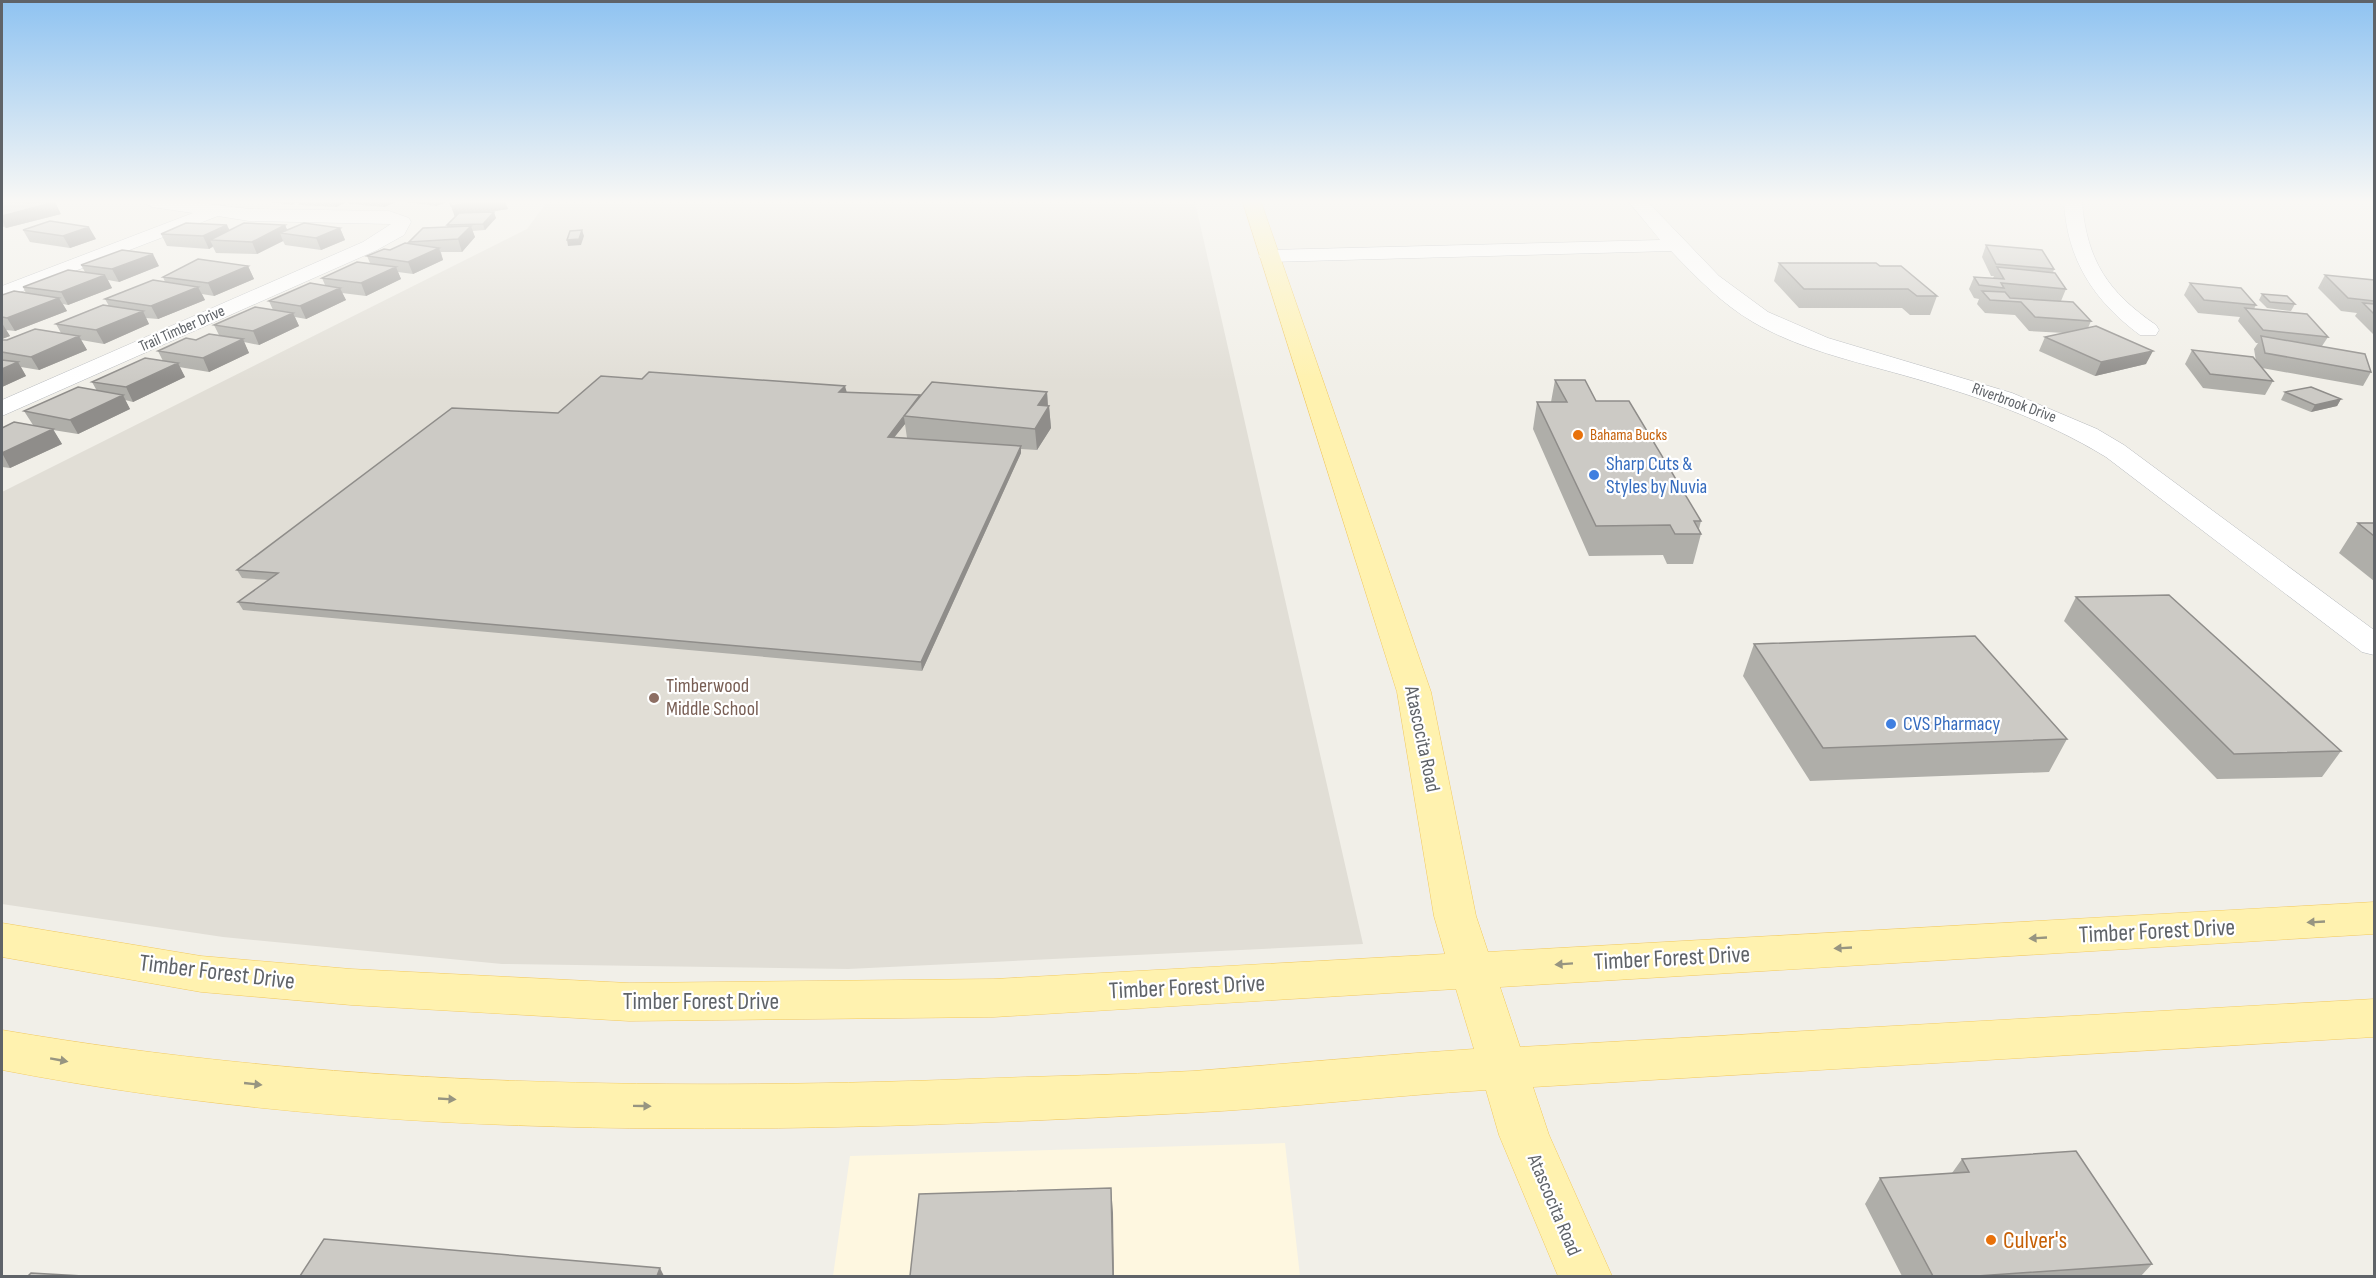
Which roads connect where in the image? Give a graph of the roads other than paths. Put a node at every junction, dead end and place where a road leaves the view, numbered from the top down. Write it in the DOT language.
graph roads {
  1 [pos="84,262"];
  2 [pos="330,262"];
  3 [pos="1271,262"];
  4 [pos="1695,262"];
  5 [pos="2086,262"];
  6 [pos="2,293"];
  7 [pos="2148,330"];
  8 [pos="2,409"];
  9 [pos="2374,645"];
  10 [pos="2374,918"];
  11 [pos="2,940"];
  12 [pos="1473,970"];
  13 [pos="2374,1018"];
  14 [pos="2,1050"];
  15 [pos="1505,1069"];
  16 [pos="1585,1276"];
  1 -- 6 [label="street"];
  2 -- 8 [label="street, Trail Timber Drive"];
  3 -- 12 [label="main road, Atascocita Road"];
  4 -- 9 [label="street, Riverbrook Drive"];
  5 -- 7 [label="street"];
  10 -- 12 [label="main road, Timber Forest Drive, one-way"];
  11 -- 12 [label="main road, Timber Forest Drive"];
  12 -- 15 [label="main road, Atascocita Road"];
  13 -- 15 [label="main road"];
  14 -- 15 [label="main road, one-way"];
  15 -- 16 [label="main road, Atascocita Road"];
}
